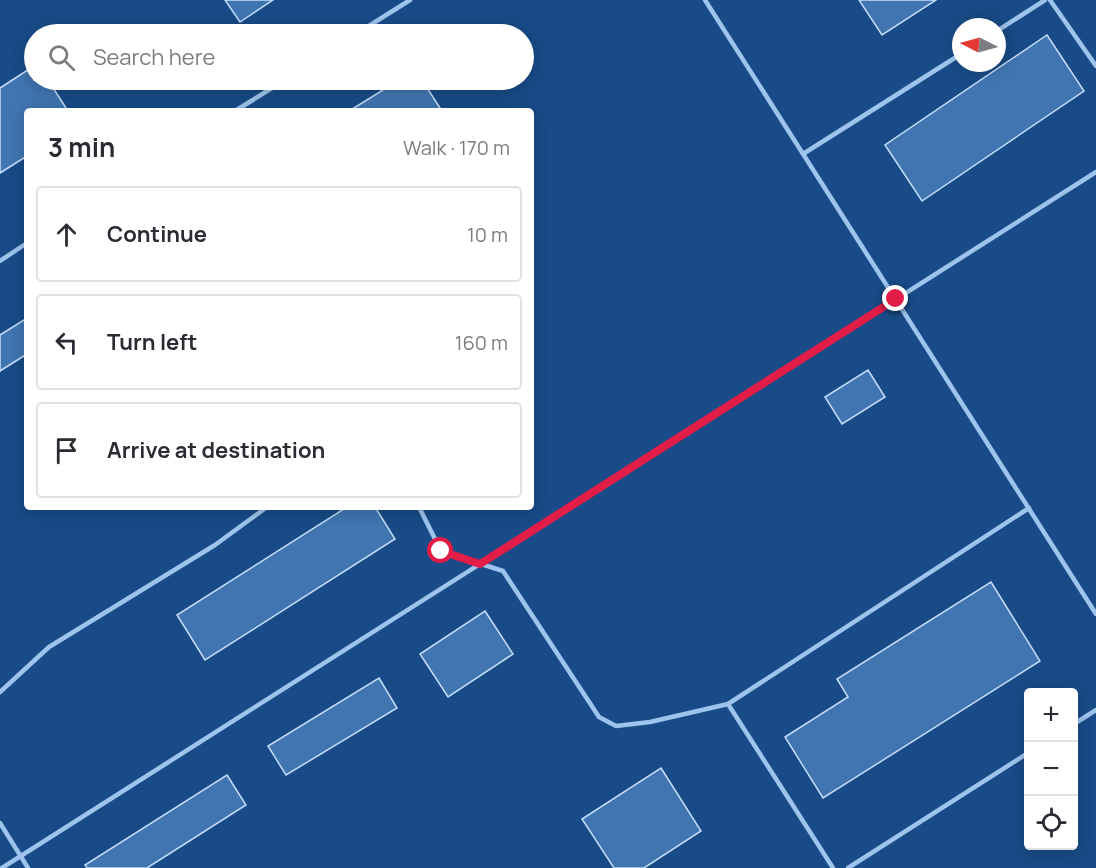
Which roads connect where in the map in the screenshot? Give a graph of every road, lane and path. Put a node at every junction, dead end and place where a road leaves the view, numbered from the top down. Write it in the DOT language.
graph roads {
  1 [pos="410,0"];
  2 [pos="705,0"];
  3 [pos="1047,0"];
  4 [pos="372,24"];
  5 [pos="1006,25"];
  6 [pos="952,60"];
  7 [pos="1096,66"];
  8 [pos="269,90"];
  9 [pos="241,108"];
  10 [pos="803,154"];
  11 [pos="1096,172"];
  12 [pos="24,245"];
  13 [pos="0,261"];
  14 [pos="896,299"];
  15 [pos="1029,508"];
  16 [pos="263,510"];
  17 [pos="420,510"];
  18 [pos="480,564"];
  19 [pos="1096,615"];
  20 [pos="0,692"];
  21 [pos="728,704"];
  22 [pos="1096,710"];
  23 [pos="1078,721"];
  24 [pos="1024,756"];
  25 [pos="0,823"];
  26 [pos="21,856"];
  27 [pos="2,868"];
  28 [pos="28,868"];
  29 [pos="833,868"];
  30 [pos="848,868"];
  1 -- 4 [label="lane"];
  2 -- 10 [label="lane"];
  3 -- 5 [label="lane"];
  3 -- 7 [label="lane"];
  6 -- 10 [label="lane"];
  8 -- 9 [label="lane"];
  10 -- 14 [label="lane"];
  11 -- 14 [label="lane"];
  12 -- 13 [label="lane"];
  14 -- 15 [label="lane"];
  14 -- 18 [label="lane"];
  15 -- 19 [label="lane"];
  15 -- 21 [label="lane"];
  16 -- 20 [label="lane"];
  17 -- 18 [label="lane"];
  18 -- 21 [label="lane"];
  18 -- 26 [label="lane"];
  21 -- 29 [label="lane"];
  22 -- 23 [label="lane"];
  24 -- 30 [label="lane"];
  25 -- 26 [label="lane"];
  26 -- 27 [label="lane"];
  26 -- 28 [label="lane"];
}
